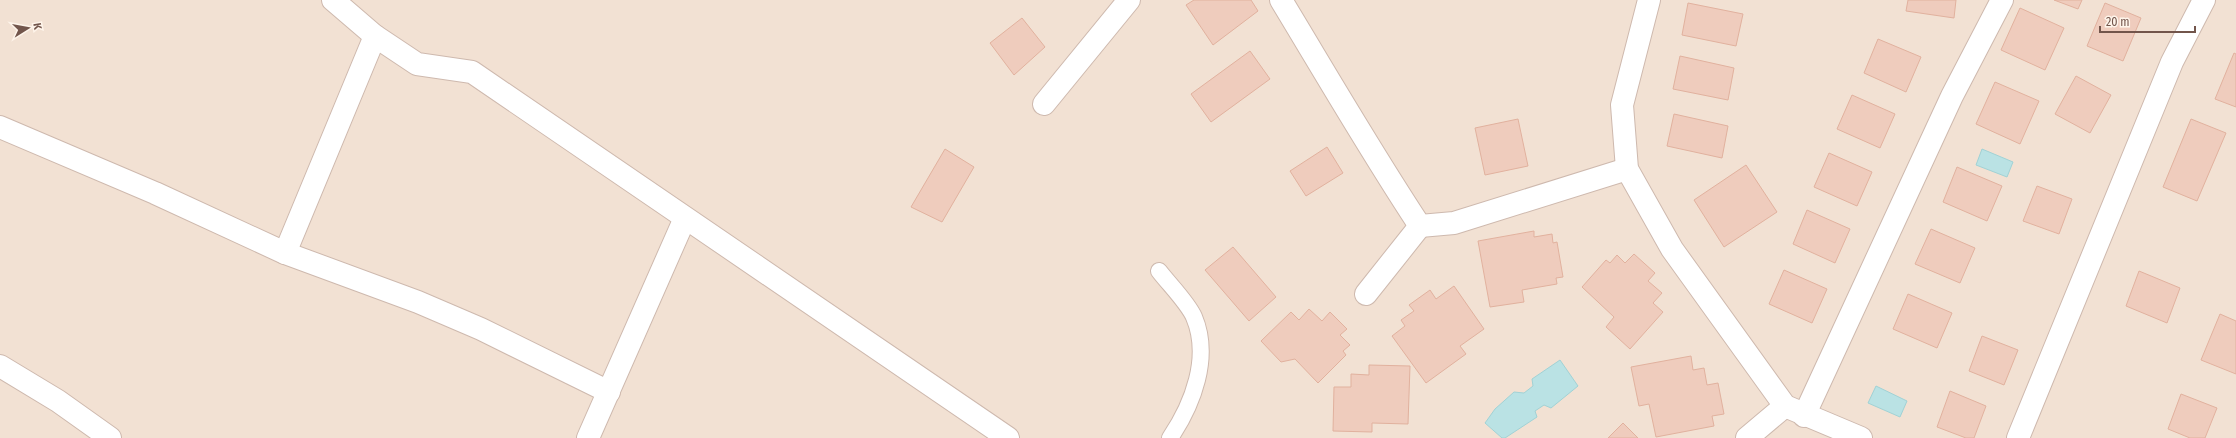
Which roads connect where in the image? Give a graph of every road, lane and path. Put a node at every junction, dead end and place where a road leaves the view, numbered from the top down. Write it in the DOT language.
graph roads {
  1 [pos="333,0"];
  2 [pos="1129,0"];
  3 [pos="1282,0"];
  4 [pos="1649,0"];
  5 [pos="2002,0"];
  6 [pos="2204,0"];
  7 [pos="375,36"];
  8 [pos="1044,104"];
  9 [pos="0,127"];
  10 [pos="1627,169"];
  11 [pos="685,218"];
  12 [pos="1420,226"];
  13 [pos="285,253"];
  14 [pos="1158,271"];
  15 [pos="1366,294"];
  16 [pos="0,366"];
  17 [pos="609,392"];
  18 [pos="1785,406"];
  19 [pos="1804,416"];
  20 [pos="110,438"];
  21 [pos="588,438"];
  22 [pos="1008,438"];
  23 [pos="1170,438"];
  24 [pos="1747,438"];
  25 [pos="1861,438"];
  26 [pos="2018,438"];
  1 -- 7 [label="street"];
  2 -- 8 [label="street"];
  3 -- 12 [label="street"];
  4 -- 10 [label="street"];
  5 -- 19 [label="street"];
  6 -- 26 [label="street"];
  7 -- 11 [label="street"];
  7 -- 13 [label="street"];
  9 -- 13 [label="street"];
  10 -- 12 [label="street"];
  10 -- 18 [label="street"];
  11 -- 17 [label="street"];
  11 -- 22 [label="street"];
  12 -- 15 [label="street"];
  13 -- 17 [label="street"];
  14 -- 23 [label="lane"];
  16 -- 20 [label="street"];
  17 -- 21 [label="street"];
  18 -- 19 [label="street"];
  18 -- 24 [label="street"];
  19 -- 25 [label="street"];
}
